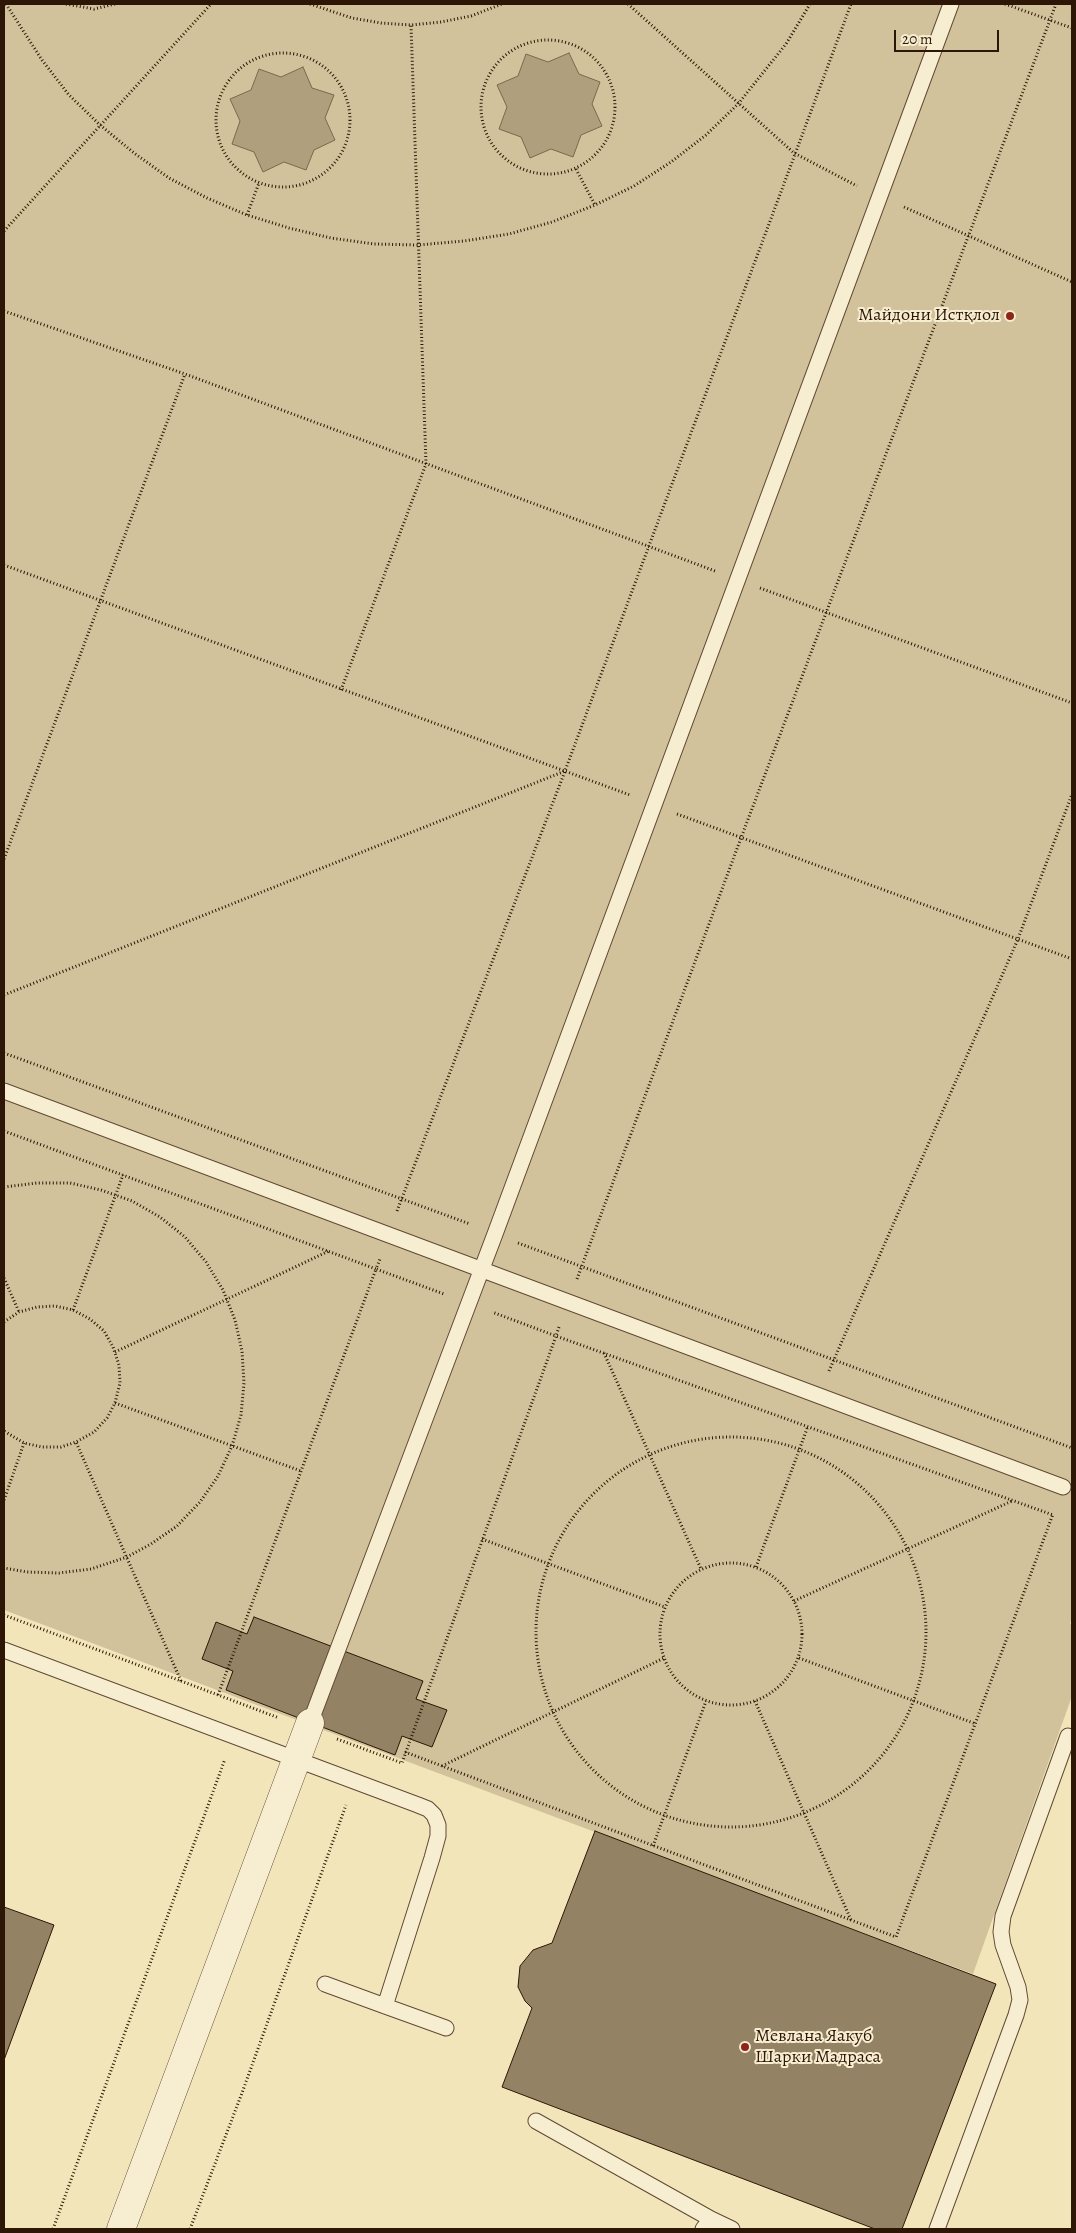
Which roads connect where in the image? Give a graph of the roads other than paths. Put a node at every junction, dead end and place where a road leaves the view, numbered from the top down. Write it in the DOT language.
graph roads {
  1 [pos="951,4"];
  2 [pos="4,1092"];
  3 [pos="480,1270"];
  4 [pos="1064,1487"];
  5 [pos="4,1650"];
  6 [pos="310,1723"];
  7 [pos="1068,1736"];
  8 [pos="297,1760"];
  9 [pos="325,1984"];
  10 [pos="385,2006"];
  11 [pos="446,2028"];
  12 [pos="536,2122"];
  13 [pos="707,2224"];
  14 [pos="121,2229"];
  15 [pos="732,2229"];
  16 [pos="937,2229"];
  1 -- 3 [label="lane"];
  2 -- 3 [label="lane"];
  3 -- 4 [label="lane"];
  3 -- 6 [label="lane"];
  5 -- 8 [label="lane"];
  6 -- 8 [label="street"];
  7 -- 16 [label="lane"];
  8 -- 10 [label="lane"];
  8 -- 14 [label="street"];
  9 -- 10 [label="lane"];
  10 -- 11 [label="lane"];
  12 -- 13 [label="lane"];
  13 -- 15 [label="lane"];
}
